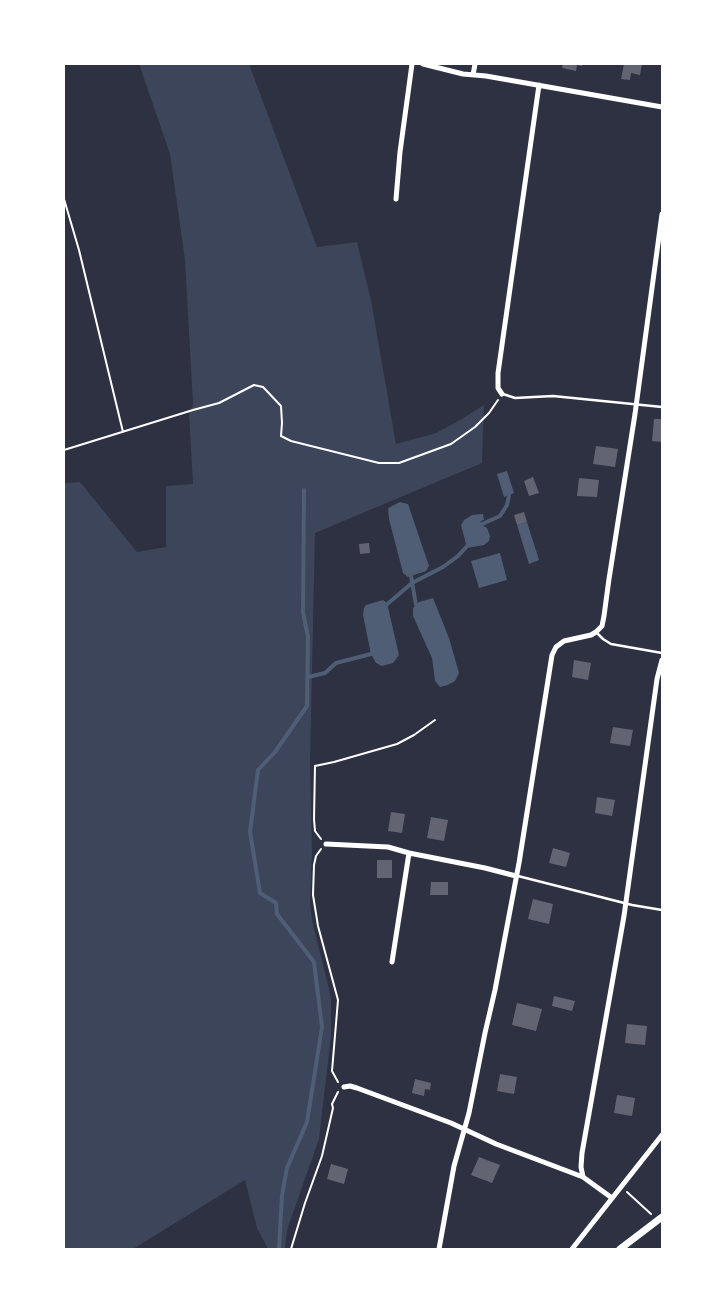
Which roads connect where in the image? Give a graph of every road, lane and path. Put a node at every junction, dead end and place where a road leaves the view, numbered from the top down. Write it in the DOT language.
graph roads {
  1 [pos="412,64"];
  2 [pos="423,64"];
  3 [pos="475,64"];
  4 [pos="474,75"];
  5 [pos="539,85"];
  6 [pos="662,107"];
  7 [pos="64,199"];
  8 [pos="396,199"];
  9 [pos="662,214"];
  10 [pos="502,394"];
  11 [pos="636,405"];
  12 [pos="662,407"];
  13 [pos="123,432"];
  14 [pos="64,450"];
  15 [pos="596,632"];
  16 [pos="662,653"];
  17 [pos="662,660"];
  18 [pos="434,720"];
  19 [pos="326,844"];
  20 [pos="409,853"];
  21 [pos="516,876"];
  22 [pos="626,903"];
  23 [pos="662,910"];
  24 [pos="392,962"];
  25 [pos="344,1087"];
  26 [pos="465,1129"];
  27 [pos="662,1135"];
  28 [pos="583,1177"];
  29 [pos="627,1192"];
  30 [pos="612,1198"];
  31 [pos="651,1214"];
  32 [pos="662,1217"];
  33 [pos="291,1249"];
  34 [pos="439,1249"];
  35 [pos="572,1249"];
  36 [pos="620,1249"];
  1 -- 8 [label="street"];
  2 -- 4 [label="street"];
  3 -- 4 [label="street"];
  4 -- 5 [label="street"];
  5 -- 6 [label="street"];
  5 -- 10 [label="street"];
  7 -- 13 [label="path"];
  9 -- 11 [label="street"];
  10 -- 11 [label="lane"];
  10 -- 13 [label="path"];
  11 -- 12 [label="lane"];
  11 -- 15 [label="street"];
  13 -- 14 [label="path"];
  15 -- 16 [label="lane"];
  15 -- 21 [label="street"];
  17 -- 22 [label="street"];
  18 -- 19 [label="path"];
  19 -- 20 [label="street"];
  19 -- 25 [label="path"];
  20 -- 21 [label="street"];
  20 -- 24 [label="street"];
  21 -- 22 [label="lane"];
  21 -- 26 [label="street"];
  22 -- 23 [label="lane"];
  22 -- 28 [label="street"];
  25 -- 26 [label="street"];
  25 -- 33 [label="path"];
  26 -- 28 [label="street"];
  26 -- 34 [label="street"];
  27 -- 30 [label="street"];
  28 -- 30 [label="street"];
  29 -- 31 [label="path"];
  30 -- 35 [label="street"];
  32 -- 36 [label="main road"];
}
